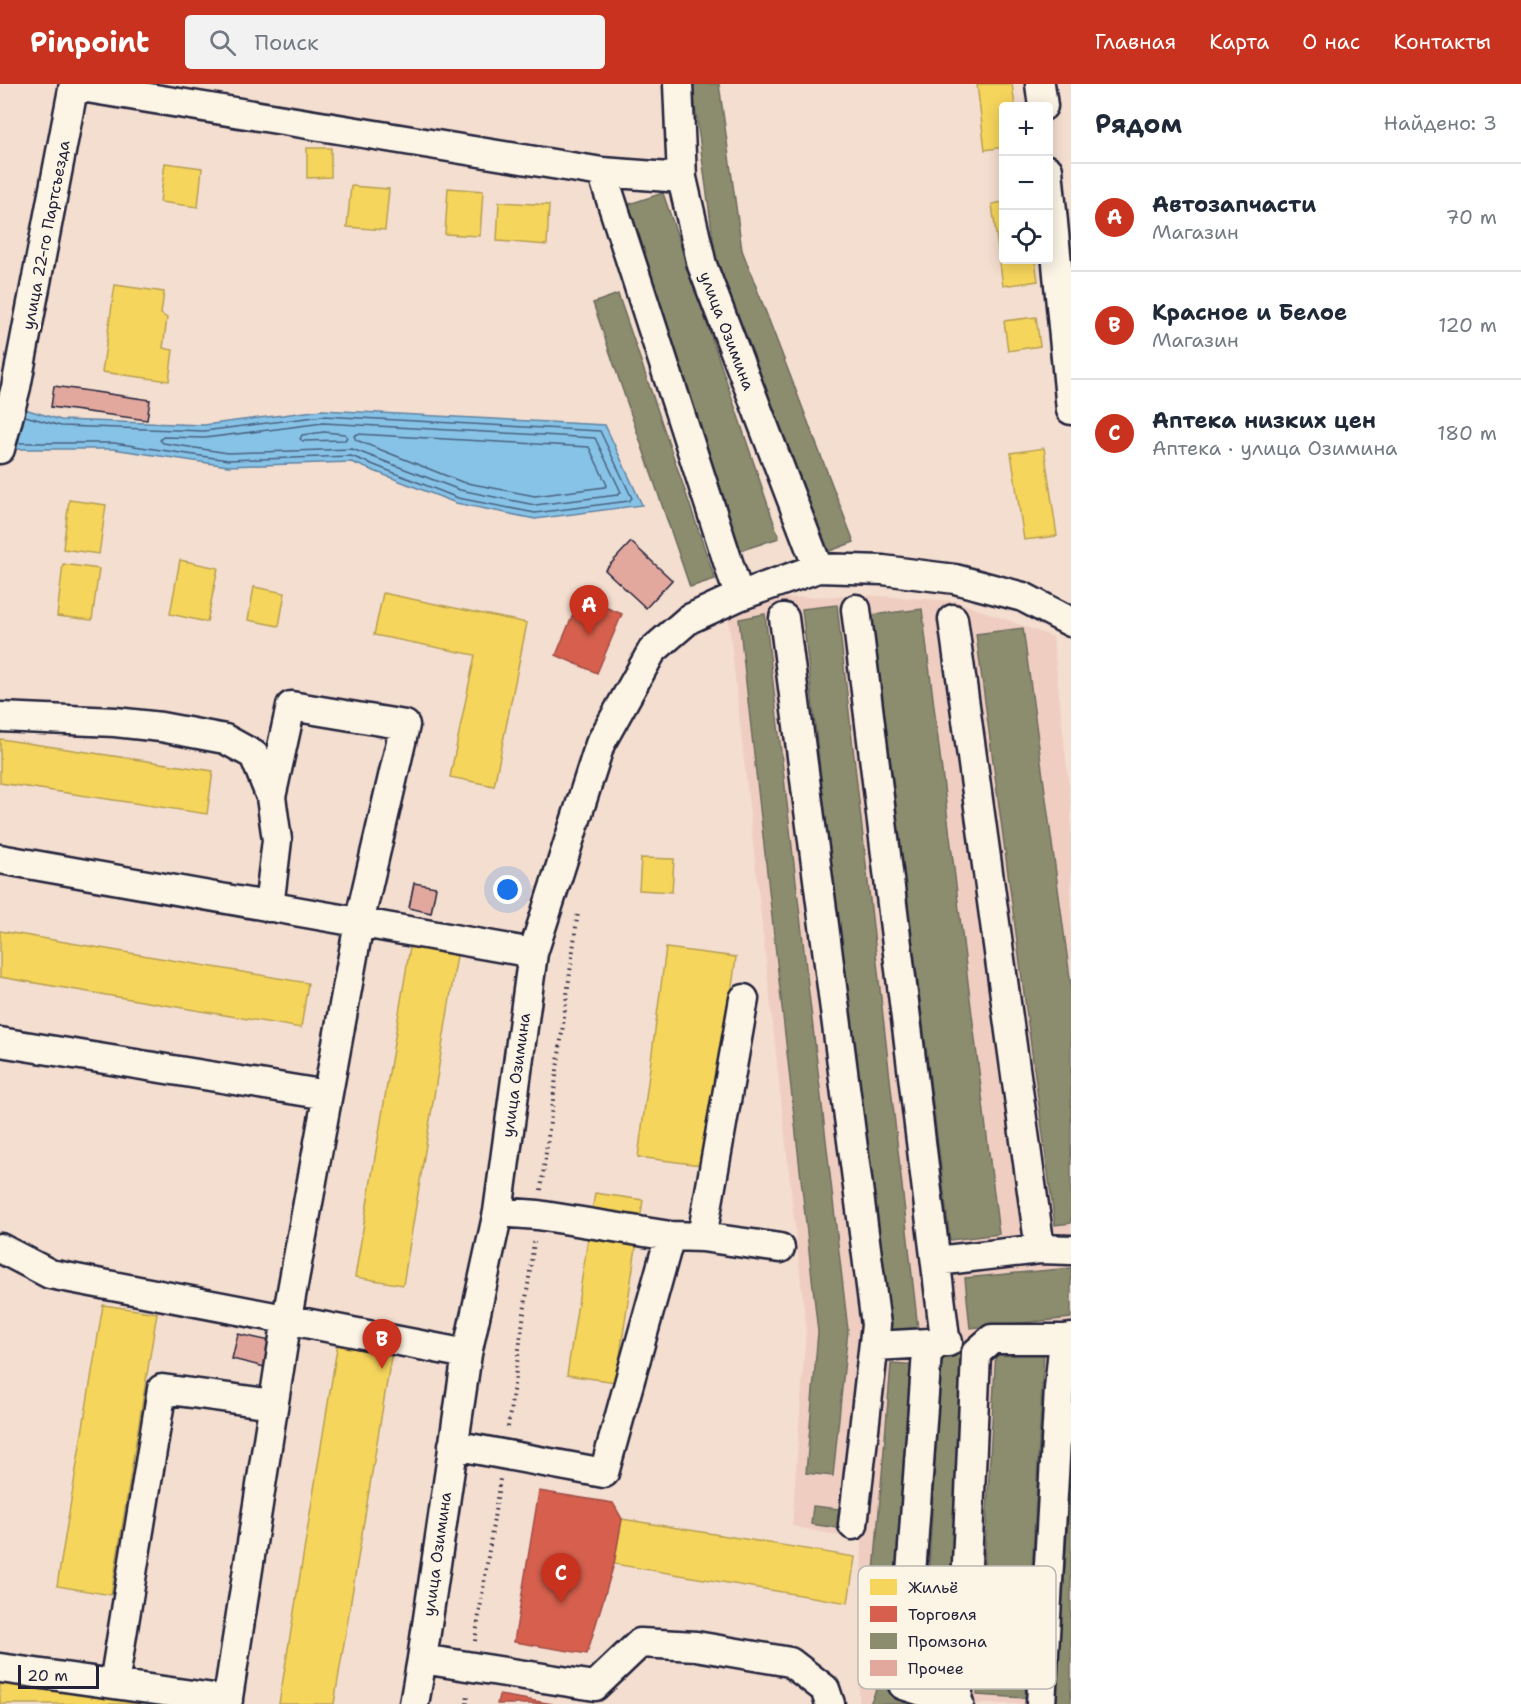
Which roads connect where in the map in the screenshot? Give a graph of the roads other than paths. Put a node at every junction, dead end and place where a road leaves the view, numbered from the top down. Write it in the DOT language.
graph roads {
  1 [pos="678,84"];
  2 [pos="1040,84"];
  3 [pos="75,85"];
  4 [pos="1042,102"];
  5 [pos="602,172"];
  6 [pos="682,178"];
  7 [pos="1052,210"];
  8 [pos="1071,410"];
  9 [pos="0,449"];
  10 [pos="818,568"];
  11 [pos="739,596"];
  12 [pos="856,609"];
  13 [pos="784,618"];
  14 [pos="953,618"];
  15 [pos="1071,622"];
  16 [pos="0,717"];
  17 [pos="271,797"];
  18 [pos="0,859"];
  19 [pos="269,907"];
  20 [pos="359,923"];
  21 [pos="533,953"];
  22 [pos="744,999"];
  23 [pos="0,1042"];
  24 [pos="327,1095"];
  25 [pos="498,1212"];
  26 [pos="670,1236"];
  27 [pos="702,1237"];
  28 [pos="780,1248"];
  29 [pos="1040,1249"];
  30 [pos="1071,1250"];
  31 [pos="2,1254"];
  32 [pos="937,1261"];
  33 [pos="286,1318"];
  34 [pos="992,1339"];
  35 [pos="1067,1339"];
  36 [pos="940,1342"];
  37 [pos="875,1346"];
  38 [pos="467,1354"];
  39 [pos="273,1404"];
  40 [pos="453,1446"];
  41 [pos="853,1525"];
  42 [pos="912,1566"];
  43 [pos="967,1566"];
  44 [pos="1051,1566"];
  45 [pos="422,1659"];
  46 [pos="0,1668"];
  47 [pos="114,1684"];
  48 [pos="915,1689"];
  49 [pos="1042,1689"];
  50 [pos="228,1702"];
  51 [pos="958,1703"];
  52 [pos="414,1704"];
  53 [pos="830,1704"];
  54 [pos="1041,1704"];
  1 -- 6 [label="street, улица Озимина"];
  2 -- 4 [label="street"];
  3 -- 5 [label="street"];
  3 -- 9 [label="street, улица 22-го Партсъезда"];
  5 -- 6 [label="street"];
  5 -- 11 [label="street"];
  6 -- 10 [label="street, улица Озимина"];
  7 -- 8 [label="street"];
  10 -- 11 [label="street, улица Озимина"];
  10 -- 15 [label="street, улица Озимина"];
  11 -- 21 [label="street, улица Озимина"];
  12 -- 32 [label="street"];
  13 -- 37 [label="street"];
  14 -- 29 [label="street"];
  16 -- 17 [label="street"];
  17 -- 19 [label="street"];
  17 -- 20 [label="street"];
  18 -- 19 [label="street"];
  19 -- 20 [label="street"];
  20 -- 21 [label="street"];
  20 -- 24 [label="street"];
  21 -- 25 [label="street, улица Озимина"];
  22 -- 27 [label="street"];
  23 -- 24 [label="street"];
  24 -- 33 [label="street"];
  25 -- 26 [label="street"];
  25 -- 38 [label="street, улица Озимина"];
  26 -- 27 [label="street"];
  26 -- 40 [label="street"];
  27 -- 28 [label="street"];
  29 -- 30 [label="street"];
  29 -- 32 [label="street"];
  31 -- 33 [label="street"];
  32 -- 36 [label="street"];
  33 -- 38 [label="street"];
  33 -- 39 [label="street"];
  34 -- 35 [label="street"];
  34 -- 36 [label="street"];
  34 -- 43 [label="street"];
  35 -- 44 [label="street"];
  36 -- 37 [label="street"];
  36 -- 42 [label="street"];
  37 -- 41 [label="street"];
  38 -- 40 [label="street, улица Озимина"];
  39 -- 47 [label="street"];
  39 -- 50 [label="street"];
  40 -- 45 [label="street, улица Озимина"];
  45 -- 52 [label="street, улица Озимина"];
  45 -- 53 [label="street"];
  46 -- 47 [label="street"];
  47 -- 50 [label="street"];
  48 -- 51 [label="street"];
  49 -- 54 [label="street"];
}
